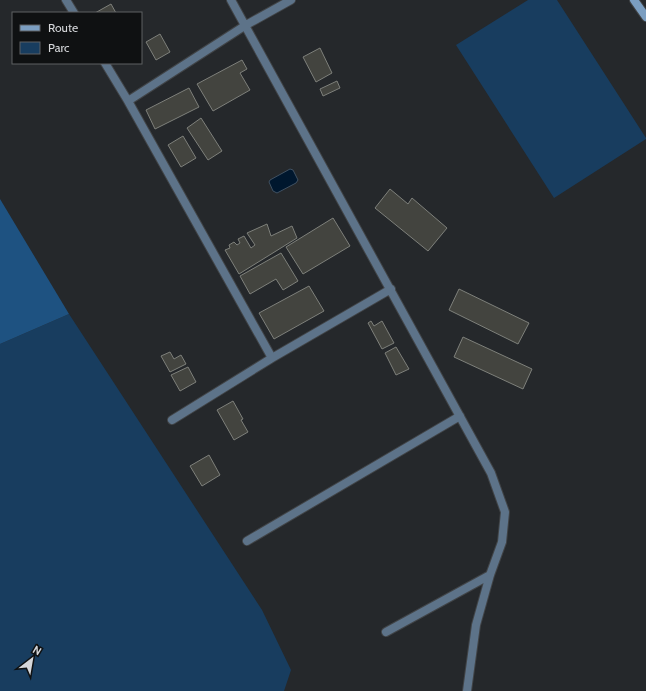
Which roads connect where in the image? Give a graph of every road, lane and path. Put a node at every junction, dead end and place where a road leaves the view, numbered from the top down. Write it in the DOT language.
graph roads {
  1 [pos="66,0"];
  2 [pos="231,0"];
  3 [pos="291,0"];
  4 [pos="634,0"];
  5 [pos="73,12"];
  6 [pos="646,17"];
  7 [pos="246,25"];
  8 [pos="106,64"];
  9 [pos="128,101"];
  10 [pos="391,289"];
  11 [pos="272,358"];
  12 [pos="460,416"];
  13 [pos="172,420"];
  14 [pos="246,541"];
  15 [pos="490,575"];
  16 [pos="386,632"];
  17 [pos="467,691"];
  1 -- 5 [label="street"];
  2 -- 7 [label="street"];
  3 -- 7 [label="street"];
  4 -- 6 [label="main road"];
  7 -- 9 [label="street"];
  7 -- 10 [label="street"];
  8 -- 9 [label="street"];
  9 -- 11 [label="street"];
  10 -- 11 [label="street"];
  10 -- 12 [label="street"];
  11 -- 13 [label="street"];
  12 -- 14 [label="street"];
  12 -- 15 [label="street"];
  15 -- 16 [label="street"];
  15 -- 17 [label="street"];
}
